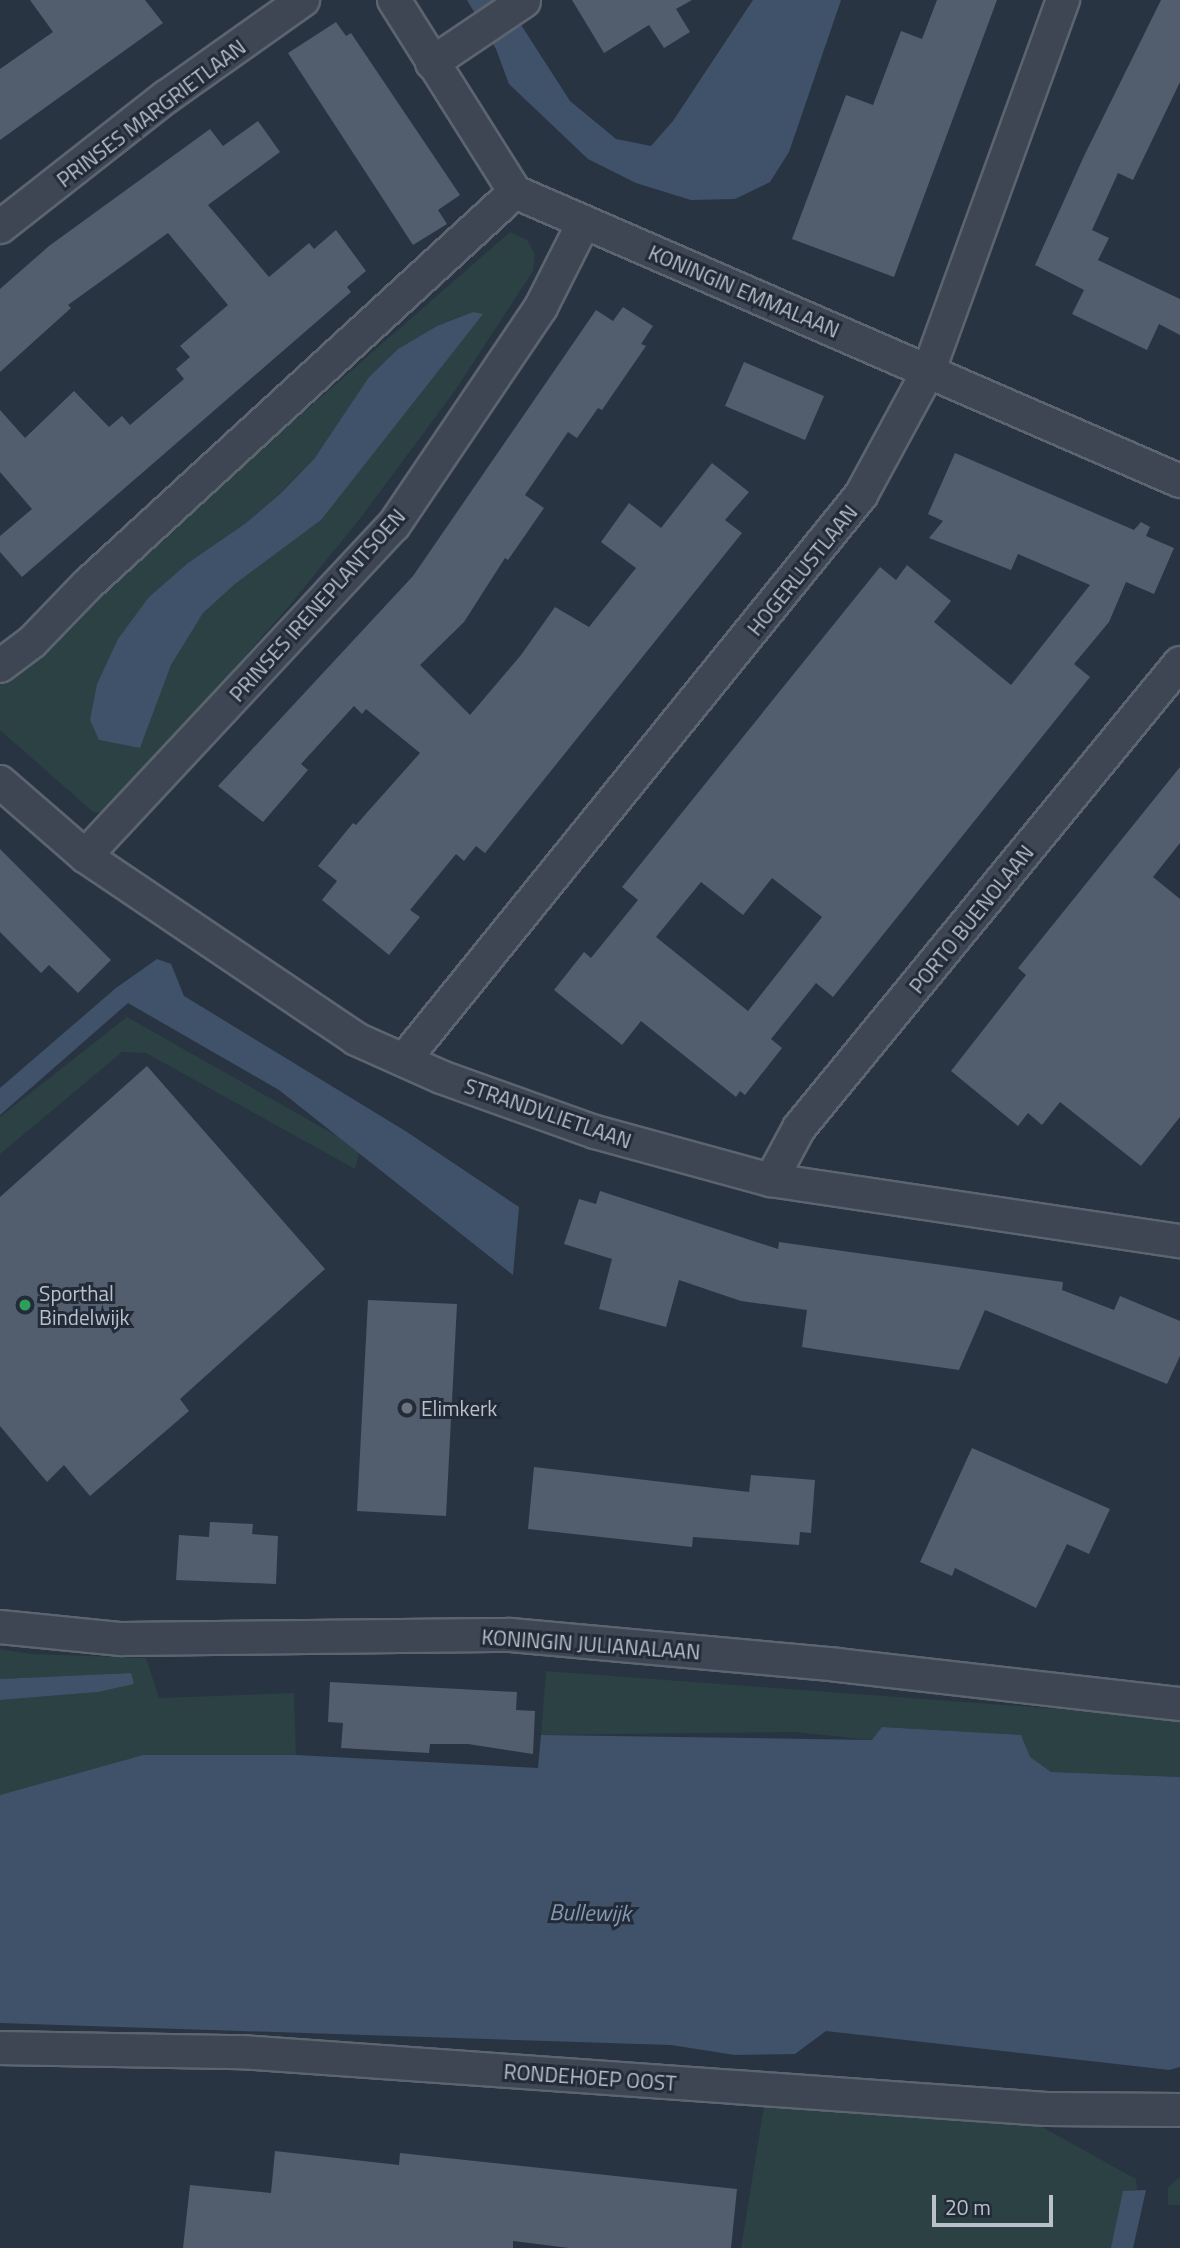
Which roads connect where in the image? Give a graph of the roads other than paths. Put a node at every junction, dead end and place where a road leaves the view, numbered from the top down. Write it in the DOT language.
graph roads {
  1 [pos="303,0"];
  2 [pos="394,0"];
  3 [pos="1063,0"];
  4 [pos="524,1"];
  5 [pos="432,63"];
  6 [pos="515,192"];
  7 [pos="584,222"];
  8 [pos="0,227"];
  9 [pos="929,370"];
  10 [pos="1180,481"];
  11 [pos="1180,663"];
  12 [pos="0,666"];
  13 [pos="0,782"];
  14 [pos="85,856"];
  15 [pos="404,1060"];
  16 [pos="771,1181"];
  17 [pos="1180,1241"];
  18 [pos="0,1627"];
  19 [pos="1180,1704"];
  20 [pos="0,2048"];
  21 [pos="1180,2110"];
  1 -- 8 [label="street, PRINSES MARGRIETLAAN"];
  2 -- 5 [label="street"];
  3 -- 9 [label="street, HOGERLUSTLAAN"];
  4 -- 5 [label="street"];
  5 -- 6 [label="street"];
  6 -- 7 [label="street, KONINGIN EMMALAAN"];
  6 -- 12 [label="street"];
  7 -- 9 [label="street, KONINGIN EMMALAAN"];
  7 -- 14 [label="street, PRINSES IRENEPLANTSOEN"];
  9 -- 10 [label="street, KONINGIN EMMALAAN"];
  9 -- 15 [label="street, HOGERLUSTLAAN"];
  11 -- 16 [label="street, PORTO BUENOLAAN"];
  13 -- 14 [label="street, STRANDVLIETLAAN"];
  14 -- 15 [label="street, STRANDVLIETLAAN"];
  15 -- 16 [label="street, STRANDVLIETLAAN"];
  16 -- 17 [label="street, STRANDVLIETLAAN"];
  18 -- 19 [label="street, KONINGIN JULIANALAAN"];
  20 -- 21 [label="street, RONDEHOEP OOST"];
}
